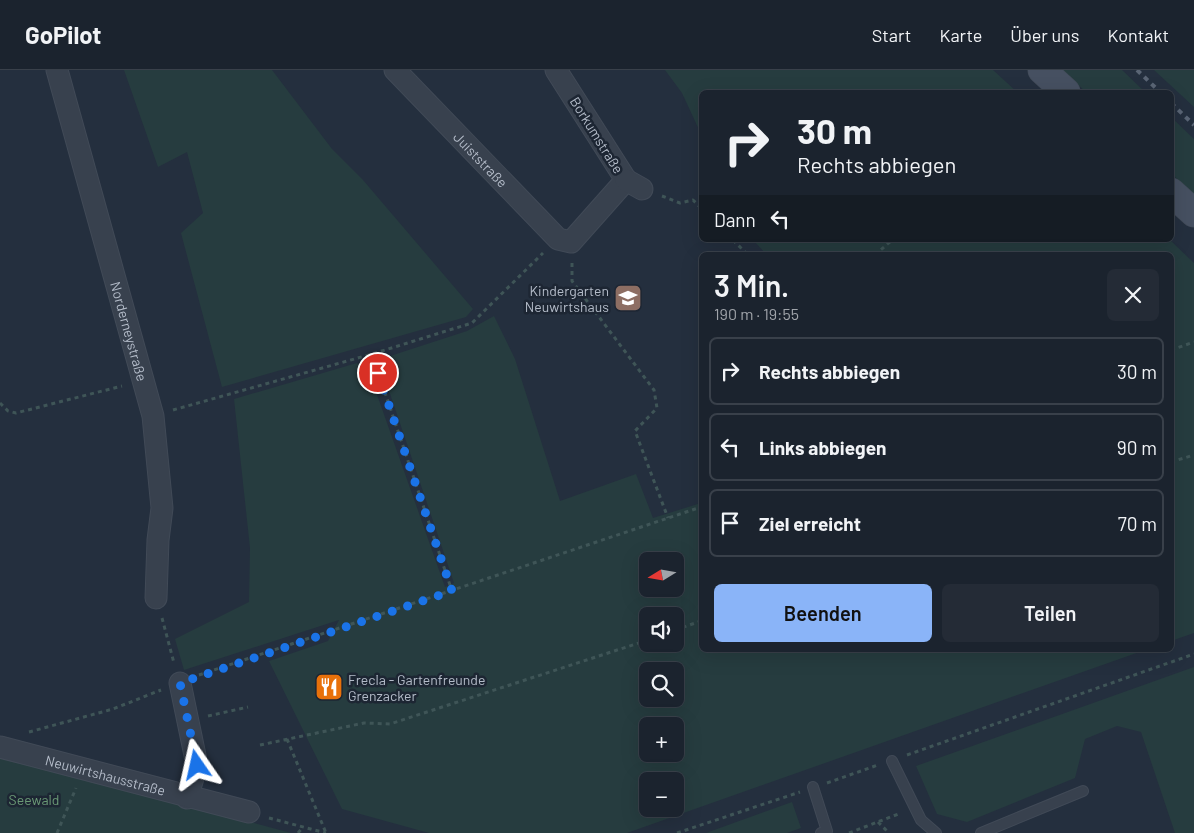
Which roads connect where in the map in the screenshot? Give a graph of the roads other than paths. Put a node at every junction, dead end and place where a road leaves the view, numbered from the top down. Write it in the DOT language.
graph roads {
  1 [pos="57,70"];
  2 [pos="395,70"];
  3 [pos="556,70"];
  4 [pos="1042,70"];
  5 [pos="1064,90"];
  6 [pos="1174,195"];
  7 [pos="1194,213"];
  8 [pos="564,241"];
  9 [pos="156,598"];
  10 [pos="180,683"];
  11 [pos="0,747"];
  12 [pos="892,760"];
  13 [pos="814,787"];
  14 [pos="1083,791"];
  15 [pos="188,798"];
  16 [pos="249,812"];
  17 [pos="821,833"];
  18 [pos="936,833"];
  19 [pos="981,833"];
  1 -- 9 [label="street, Norderneystraße"];
  2 -- 8 [label="street, Juiststraße"];
  3 -- 8 [label="street, Borkumstraße"];
  4 -- 5 [label="main road"];
  6 -- 7 [label="main road"];
  10 -- 15 [label="street"];
  11 -- 15 [label="street, Neuwirtshausstraße"];
  12 -- 18 [label="lane"];
  13 -- 17 [label="lane"];
  14 -- 19 [label="lane"];
  15 -- 16 [label="street, Neuwirtshausstraße"];
}
